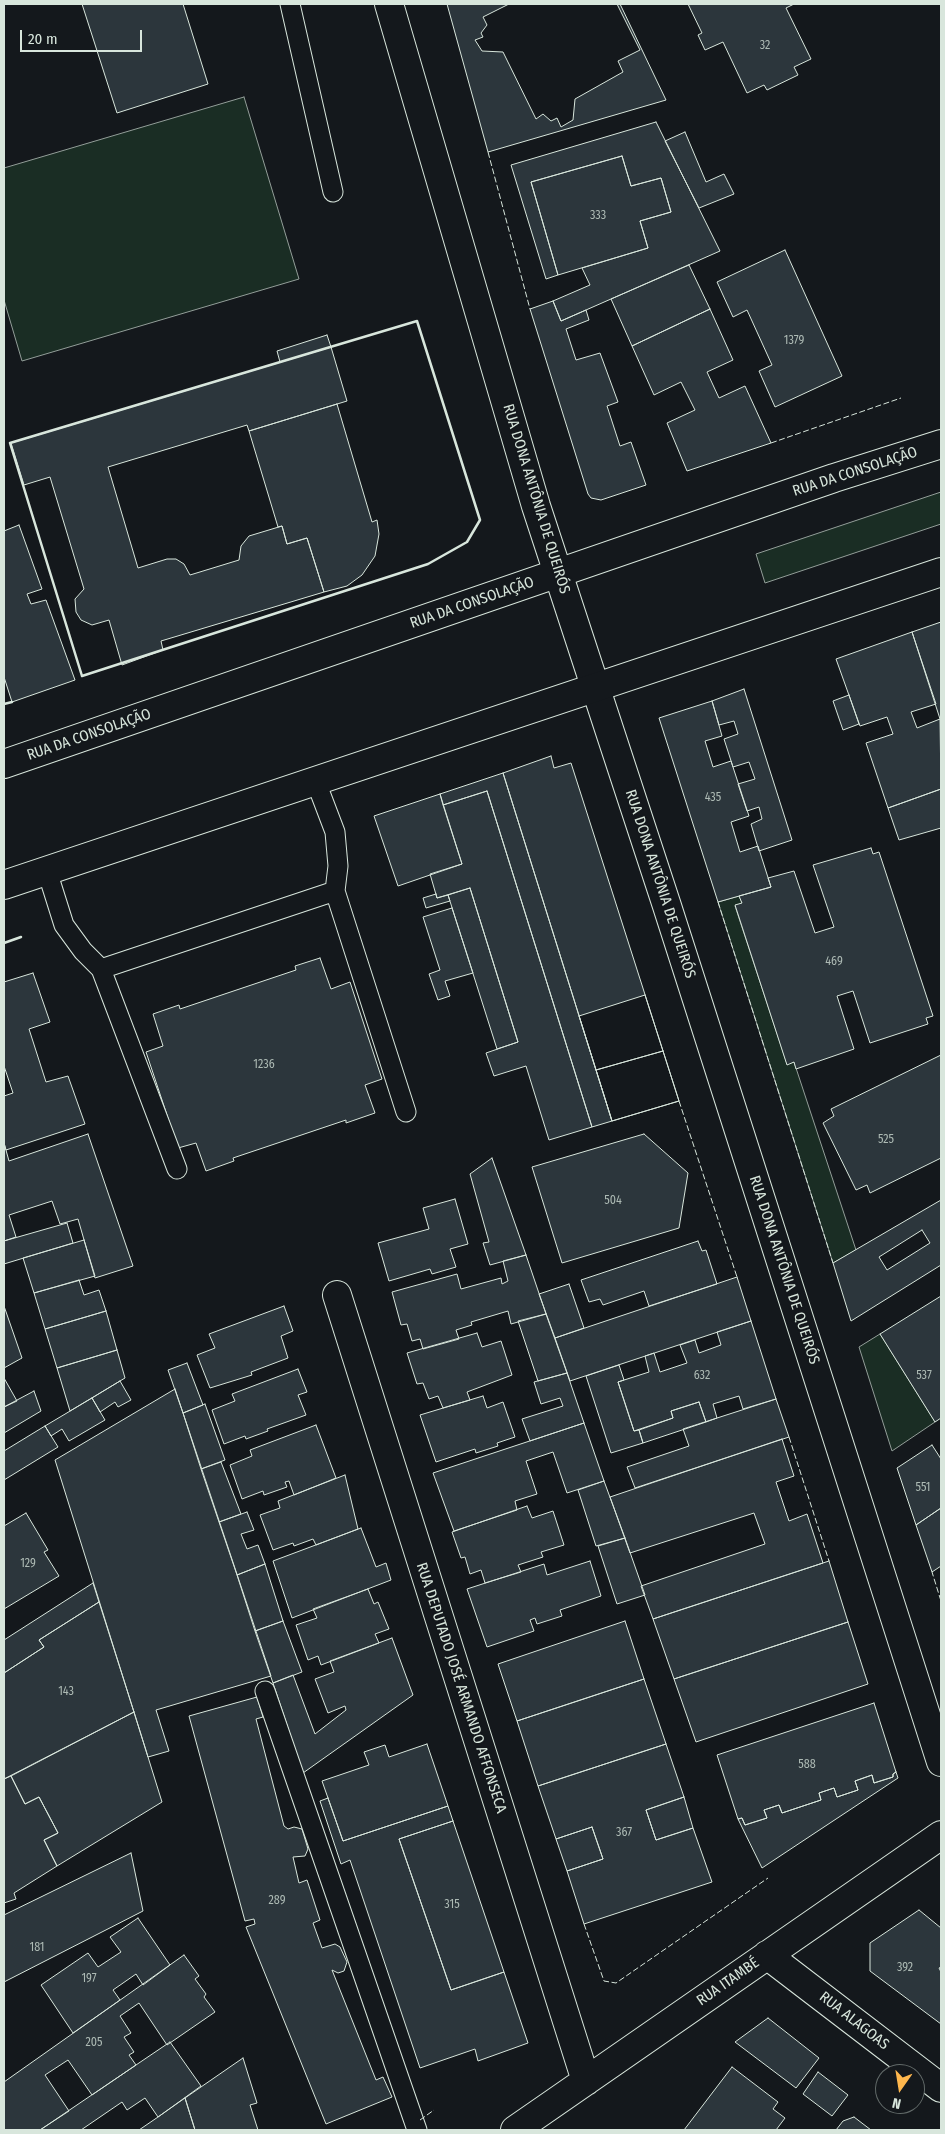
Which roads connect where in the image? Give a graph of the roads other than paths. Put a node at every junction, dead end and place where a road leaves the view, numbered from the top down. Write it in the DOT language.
graph roads {
  1 [pos="290,4"];
  2 [pos="390,4"];
  3 [pos="333,192"];
  4 [pos="941,444"];
  5 [pos="941,572"];
  6 [pos="558,573"];
  7 [pos="597,688"];
  8 [pos="4,764"];
  9 [pos="316,782"];
  10 [pos="47,871"];
  11 [pos="4,886"];
  12 [pos="335,892"];
  13 [pos="101,970"];
  14 [pos="406,1112"];
  15 [pos="177,1169"];
  16 [pos="337,1296"];
  17 [pos="265,1691"];
  18 [pos="941,1762"];
  19 [pos="941,1835"];
  20 [pos="767,1954"];
  21 [pos="586,2081"];
  22 [pos="941,2088"];
  23 [pos="417,2130"];
  24 [pos="515,2130"];
  1 -- 3 [label="lane"];
  2 -- 6 [label="street, RUA DONA ANTÔNIA DE QUEIRÓS"];
  4 -- 6 [label="street, RUA DA CONSOLAÇÃO"];
  5 -- 7 [label="street"];
  6 -- 7 [label="street, RUA DONA ANTÔNIA DE QUEIRÓS"];
  6 -- 8 [label="street, RUA DA CONSOLAÇÃO"];
  7 -- 9 [label="street"];
  7 -- 18 [label="street, RUA DONA ANTÔNIA DE QUEIRÓS"];
  9 -- 10 [label="street"];
  9 -- 12 [label="lane"];
  10 -- 11 [label="street"];
  10 -- 13 [label="lane"];
  12 -- 13 [label="lane"];
  12 -- 14 [label="lane"];
  13 -- 15 [label="lane"];
  16 -- 21 [label="street, RUA DEPUTADO JOSÉ ARMANDO AFFONSECA"];
  17 -- 23 [label="lane"];
  19 -- 20 [label="street, RUA ITAMBÉ"];
  20 -- 21 [label="street, RUA ITAMBÉ"];
  20 -- 22 [label="street, RUA ALAGOAS"];
  21 -- 24 [label="street, RUA ITAMBÉ"];
}
